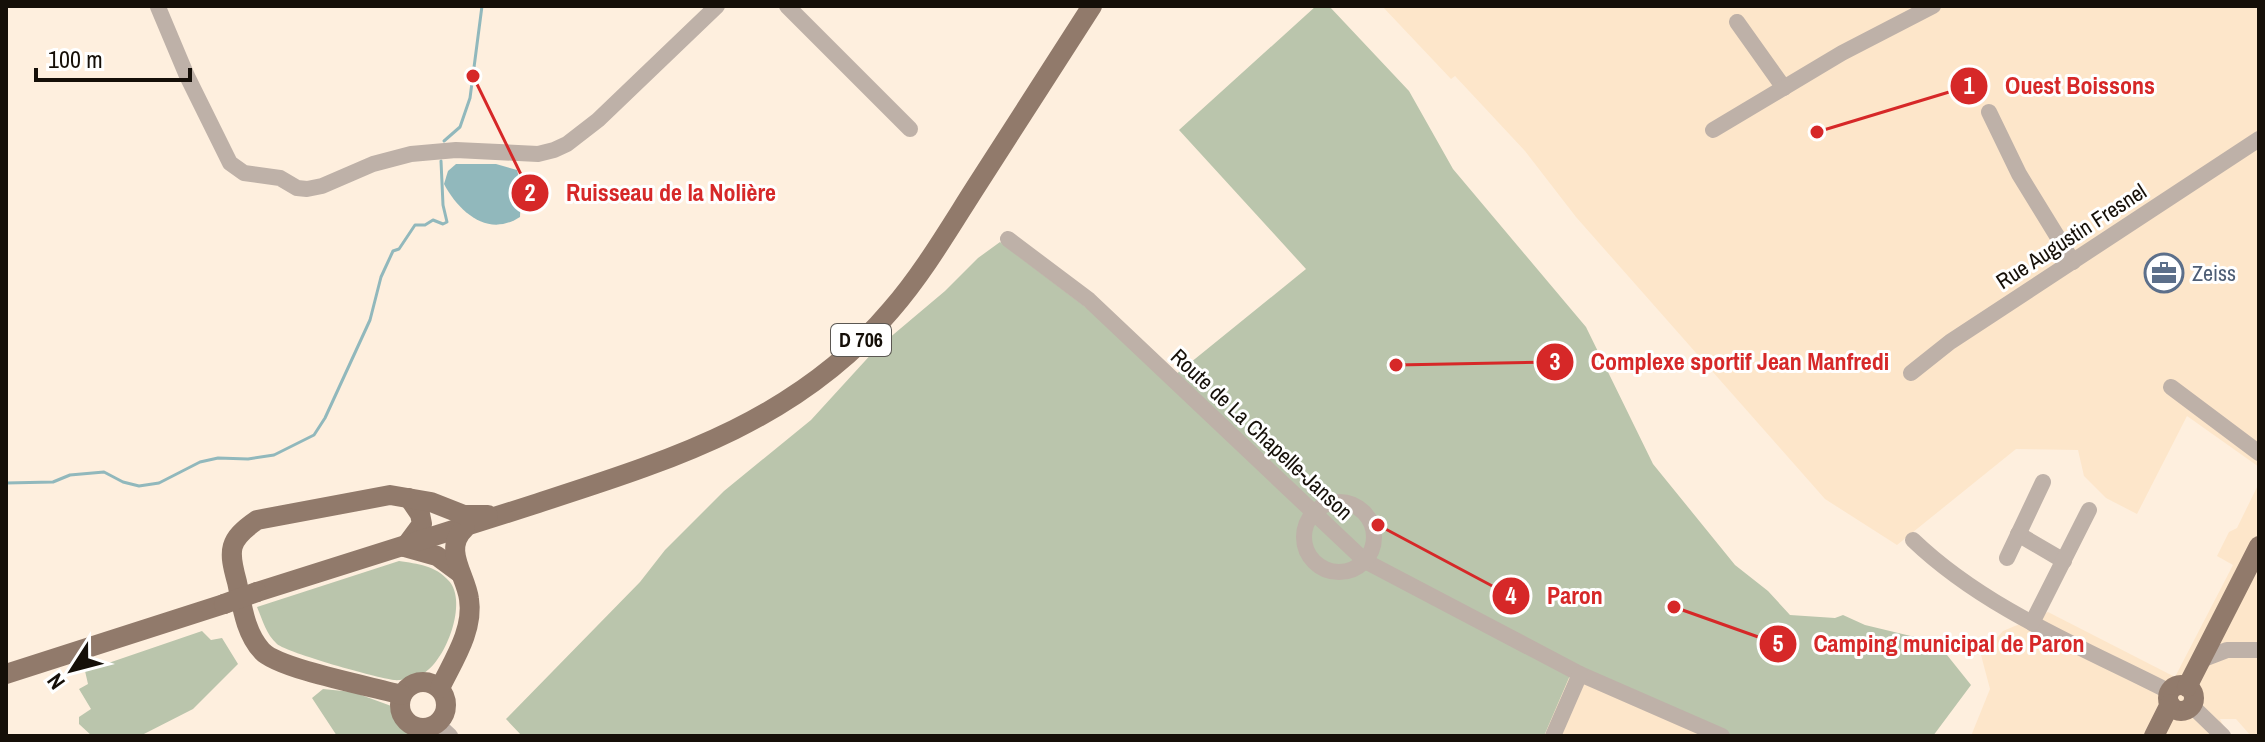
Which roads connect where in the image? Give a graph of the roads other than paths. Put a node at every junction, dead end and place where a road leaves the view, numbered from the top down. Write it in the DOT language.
graph roads {
  1 [pos="717,6"];
  2 [pos="787,6"];
  3 [pos="1092,6"];
  4 [pos="1933,6"];
  5 [pos="158,7"];
  6 [pos="1737,22"];
  7 [pos="1784,88"];
  8 [pos="1989,112"];
  9 [pos="910,129"];
  10 [pos="1713,130"];
  11 [pos="2259,139"];
  12 [pos="1008,239"];
  13 [pos="2073,262"];
  14 [pos="1911,373"];
  15 [pos="2171,387"];
  16 [pos="2259,453"];
  17 [pos="2043,482"];
  18 [pos="409,498"];
  19 [pos="2089,510"];
  20 [pos="1313,513"];
  21 [pos="500,516"];
  22 [pos="465,528"];
  23 [pos="2018,534"];
  24 [pos="1913,540"];
  25 [pos="2259,546"];
  26 [pos="405,547"];
  27 [pos="2007,558"];
  28 [pos="1365,561"];
  29 [pos="2064,561"];
  30 [pos="460,573"];
  31 [pos="2032,623"];
  32 [pos="2259,650"];
  33 [pos="2201,660"];
  34 [pos="6,674"];
  35 [pos="1580,674"];
  36 [pos="440,688"];
  37 [pos="402,695"];
  38 [pos="2179,700"];
  39 [pos="443,730"];
  40 [pos="1553,736"];
  41 [pos="1722,736"];
  42 [pos="2154,736"];
  43 [pos="2165,736"];
  44 [pos="2223,736"];
  1 -- 5 [label="street"];
  2 -- 9 [label="street"];
  3 -- 21 [label="main road, D 706"];
  4 -- 7 [label="street"];
  6 -- 7 [label="street"];
  7 -- 10 [label="street"];
  8 -- 13 [label="street"];
  11 -- 13 [label="street, Rue Augustin Fresnel"];
  12 -- 20 [label="street, Route de La Chapelle-Janson"];
  13 -- 14 [label="street, Rue Augustin Fresnel"];
  15 -- 16 [label="street"];
  17 -- 23 [label="street"];
  18 -- 21 [label="main road"];
  18 -- 26 [label="main road"];
  18 -- 37 [label="main road"];
  19 -- 29 [label="street"];
  20 -- 28 [label="street, Route de La Chapelle-Janson"];
  20 -- 28 [label="street"];
  20 -- 28 [label="street"];
  21 -- 22 [label="main road, D 706"];
  22 -- 26 [label="main road, D 706"];
  22 -- 30 [label="main road"];
  23 -- 27 [label="street"];
  23 -- 29 [label="street"];
  24 -- 31 [label="street"];
  25 -- 33 [label="main road"];
  26 -- 30 [label="main road"];
  26 -- 34 [label="main road, D 706, bridge"];
  28 -- 35 [label="street, Route de La Chapelle-Janson"];
  29 -- 31 [label="street"];
  30 -- 36 [label="main road"];
  31 -- 38 [label="street"];
  32 -- 33 [label="street"];
  33 -- 38 [label="main road"];
  35 -- 40 [label="street"];
  35 -- 41 [label="street, Route de La Chapelle-Janson"];
  36 -- 37 [label="main road"];
  36 -- 39 [label="main road"];
  37 -- 39 [label="main road"];
  38 -- 42 [label="main road"];
  38 -- 43 [label="main road"];
  38 -- 44 [label="street"];
}
